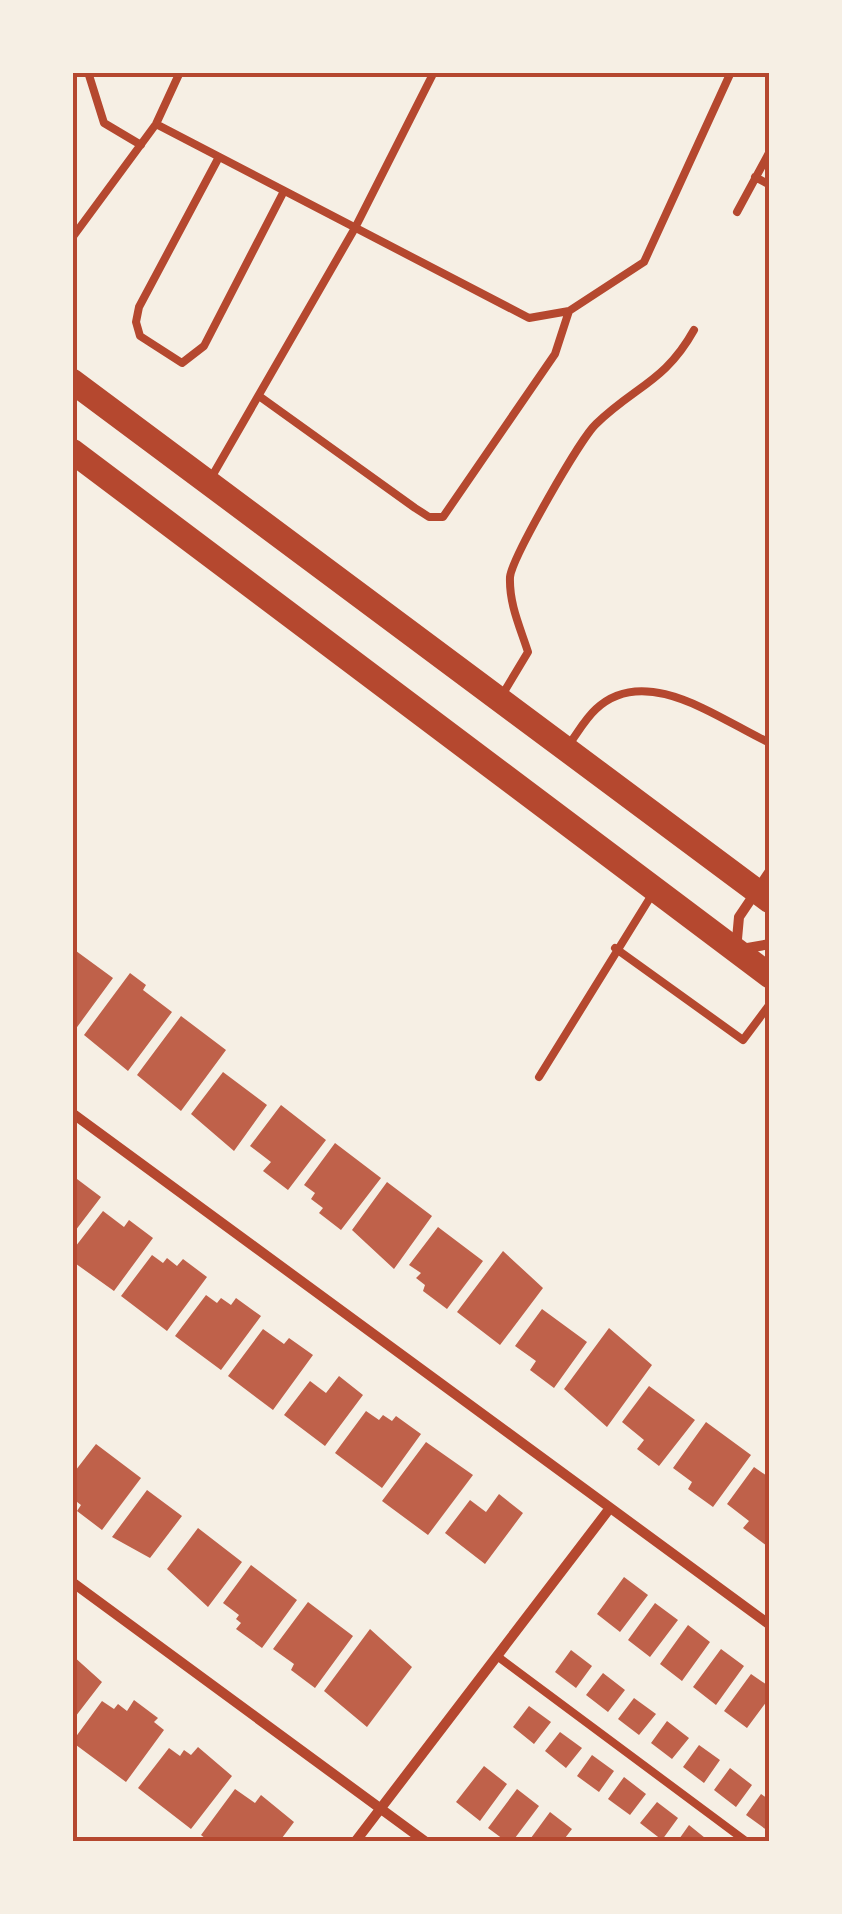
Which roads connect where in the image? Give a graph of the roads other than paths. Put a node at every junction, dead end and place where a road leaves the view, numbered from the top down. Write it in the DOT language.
graph roads {
  1 [pos="88,72"];
  2 [pos="180,72"];
  3 [pos="434,72"];
  4 [pos="731,72"];
  5 [pos="156,124"];
  6 [pos="142,145"];
  7 [pos="770,150"];
  8 [pos="219,157"];
  9 [pos="755,177"];
  10 [pos="770,185"];
  11 [pos="284,191"];
  12 [pos="737,212"];
  13 [pos="355,228"];
  14 [pos="72,238"];
  15 [pos="569,311"];
  16 [pos="694,330"];
  17 [pos="72,381"];
  18 [pos="258,396"];
  19 [pos="72,450"];
  20 [pos="209,482"];
  21 [pos="501,697"];
  22 [pos="770,743"];
  23 [pos="568,746"];
  24 [pos="765,887"];
  25 [pos="655,889"];
  26 [pos="770,944"];
  27 [pos="616,948"];
  28 [pos="736,950"];
  29 [pos="770,976"];
  30 [pos="770,1004"];
  31 [pos="539,1077"];
  32 [pos="72,1113"];
  33 [pos="610,1508"];
  34 [pos="72,1582"];
  35 [pos="770,1625"];
  36 [pos="498,1656"];
  37 [pos="381,1808"];
  38 [pos="356,1842"];
  39 [pos="426,1842"];
  40 [pos="747,1842"];
  1 -- 6 [label="lane"];
  2 -- 5 [label="lane"];
  3 -- 13 [label="lane"];
  4 -- 15 [label="lane"];
  5 -- 6 [label="lane"];
  5 -- 8 [label="lane"];
  6 -- 14 [label="lane"];
  7 -- 9 [label="lane"];
  8 -- 11 [label="lane"];
  8 -- 11 [label="lane"];
  9 -- 10 [label="lane"];
  9 -- 12 [label="lane"];
  11 -- 13 [label="lane"];
  13 -- 15 [label="lane"];
  13 -- 18 [label="lane"];
  15 -- 18 [label="lane"];
  16 -- 21 [label="lane"];
  17 -- 20 [label="main road"];
  18 -- 20 [label="lane"];
  19 -- 25 [label="main road"];
  20 -- 21 [label="main road"];
  21 -- 23 [label="main road"];
  22 -- 23 [label="lane"];
  23 -- 24 [label="main road"];
  24 -- 28 [label="street"];
  25 -- 27 [label="lane"];
  25 -- 28 [label="main road"];
  26 -- 28 [label="street"];
  27 -- 30 [label="lane"];
  27 -- 31 [label="lane"];
  28 -- 29 [label="main road"];
  32 -- 33 [label="street"];
  33 -- 35 [label="street"];
  33 -- 36 [label="street"];
  34 -- 37 [label="street"];
  36 -- 37 [label="street"];
  36 -- 40 [label="lane"];
  37 -- 38 [label="street"];
  37 -- 39 [label="street"];
}
